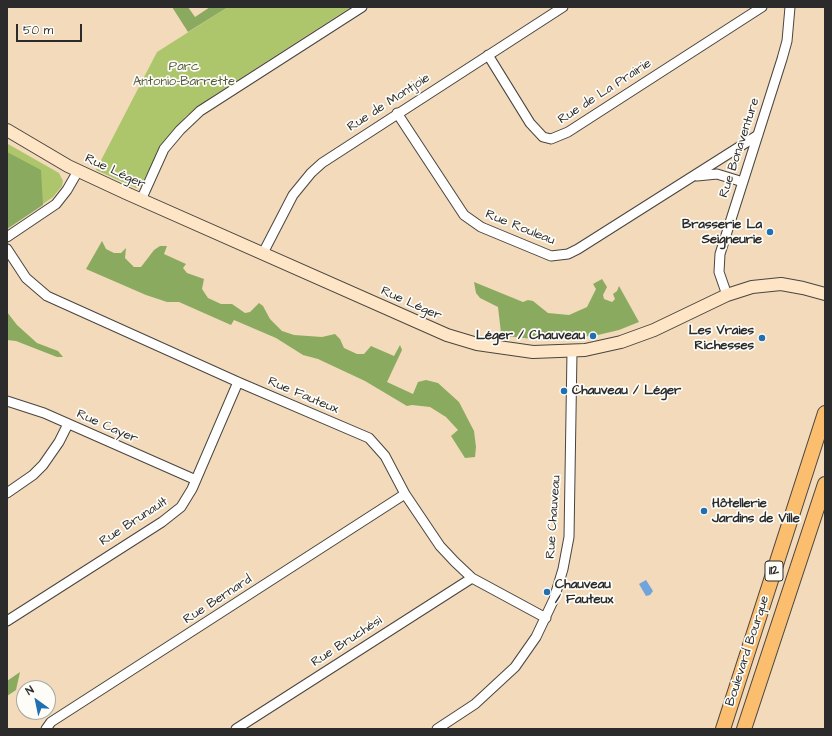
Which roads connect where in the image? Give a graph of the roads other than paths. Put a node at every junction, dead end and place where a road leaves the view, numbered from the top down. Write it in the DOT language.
graph roads {
  1 [pos="362,7"];
  2 [pos="563,7"];
  3 [pos="762,7"];
  4 [pos="790,7"];
  5 [pos="488,55"];
  6 [pos="397,114"];
  7 [pos="7,130"];
  8 [pos="758,135"];
  9 [pos="78,171"];
  10 [pos="692,177"];
  11 [pos="743,182"];
  12 [pos="141,200"];
  13 [pos="7,237"];
  14 [pos="7,250"];
  15 [pos="263,253"];
  16 [pos="825,294"];
  17 [pos="727,295"];
  18 [pos="572,352"];
  19 [pos="238,382"];
  20 [pos="7,401"];
  21 [pos="825,413"];
  22 [pos="68,424"];
  23 [pos="196,480"];
  24 [pos="825,484"];
  25 [pos="7,493"];
  26 [pos="405,494"];
  27 [pos="472,578"];
  28 [pos="546,618"];
  29 [pos="7,621"];
  30 [pos="46,729"];
  31 [pos="236,729"];
  32 [pos="437,729"];
  33 [pos="723,729"];
  34 [pos="744,729"];
  1 -- 12 [label="street"];
  2 -- 5 [label="street, Rue de Montjoie"];
  3 -- 5 [label="street, Rue de La Prairie"];
  4 -- 8 [label="street, Rue Bonaventure"];
  5 -- 6 [label="street, Rue de Montjoie"];
  6 -- 10 [label="street, Rue Rouleau"];
  6 -- 15 [label="street, Rue de Montjoie"];
  7 -- 9 [label="street, Rue Léger"];
  8 -- 10 [label="street, Rue Rouleau"];
  8 -- 11 [label="street, Rue Bonaventure"];
  9 -- 12 [label="street, Rue Léger"];
  9 -- 13 [label="street"];
  10 -- 11 [label="street, Rue Rouleau"];
  11 -- 17 [label="street, Rue Bonaventure"];
  12 -- 15 [label="street, Rue Léger"];
  14 -- 19 [label="street, Rue Fauteux"];
  15 -- 18 [label="street, Rue Léger"];
  16 -- 17 [label="street, Rue Léger"];
  17 -- 18 [label="street, Rue Léger"];
  18 -- 28 [label="street, Rue Chauveau"];
  19 -- 23 [label="street, Rue Brunault"];
  19 -- 26 [label="street, Rue Fauteux"];
  20 -- 22 [label="street, Rue Cayer"];
  21 -- 33 [label="main road, Boulevard Bourque / 112"];
  22 -- 23 [label="street, Rue Cayer"];
  22 -- 25 [label="street"];
  23 -- 29 [label="street, Rue Brunault"];
  24 -- 34 [label="main road, Boulevard Bourque / 112"];
  26 -- 27 [label="street, Rue Fauteux"];
  26 -- 30 [label="street, Rue Bernard"];
  27 -- 28 [label="street, Rue Fauteux"];
  27 -- 31 [label="street, Rue Bruchési"];
  28 -- 32 [label="street, Rue Chauveau"];
}
